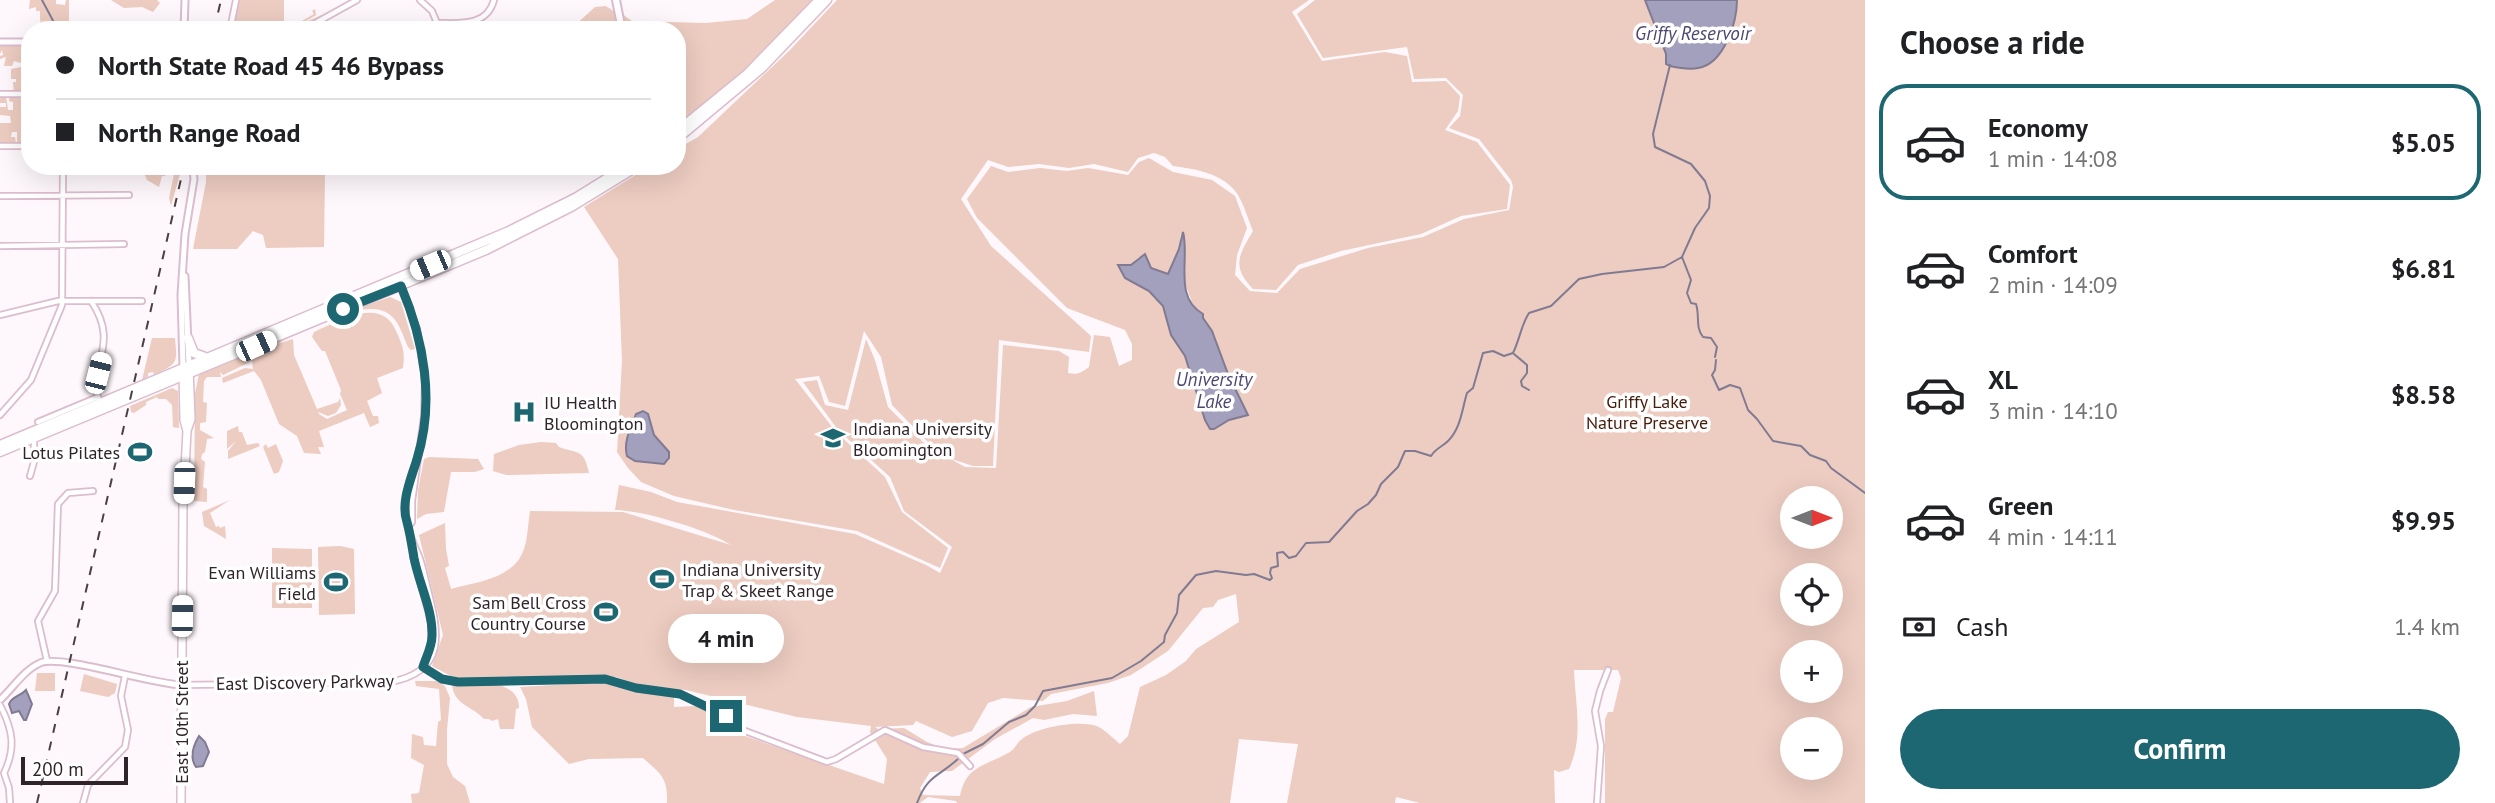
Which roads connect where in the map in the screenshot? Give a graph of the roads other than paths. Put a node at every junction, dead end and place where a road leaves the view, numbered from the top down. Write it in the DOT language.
graph roads {
  1 [pos="185,0"];
  2 [pos="236,0"];
  3 [pos="356,0"];
  4 [pos="420,0"];
  5 [pos="494,0"];
  6 [pos="616,0"];
  7 [pos="820,0"];
  8 [pos="827,0"];
  9 [pos="184,21"];
  10 [pos="232,21"];
  11 [pos="319,21"];
  12 [pos="436,21"];
  13 [pos="478,21"];
  14 [pos="620,21"];
  15 [pos="21,41"];
  16 [pos="0,42"];
  17 [pos="0,94"];
  18 [pos="21,94"];
  19 [pos="686,124"];
  20 [pos="686,131"];
  21 [pos="0,146"];
  22 [pos="21,146"];
  23 [pos="63,175"];
  24 [pos="194,175"];
  25 [pos="611,175"];
  26 [pos="624,175"];
  27 [pos="63,195"];
  28 [pos="129,195"];
  29 [pos="0,196"];
  30 [pos="124,244"];
  31 [pos="63,245"];
  32 [pos="0,246"];
  33 [pos="184,266"];
  34 [pos="399,282"];
  35 [pos="63,301"];
  36 [pos="91,301"];
  37 [pos="142,301"];
  38 [pos="0,315"];
  39 [pos="188,338"];
  40 [pos="211,356"];
  41 [pos="186,371"];
  42 [pos="99,400"];
  43 [pos="0,415"];
  44 [pos="38,422"];
  45 [pos="34,438"];
  46 [pos="0,445"];
  47 [pos="0,452"];
  48 [pos="30,476"];
  49 [pos="93,491"];
  50 [pos="47,661"];
  51 [pos="424,666"];
  52 [pos="1608,670"];
  53 [pos="125,676"];
  54 [pos="181,685"];
  55 [pos="0,703"];
  56 [pos="970,766"];
  57 [pos="10,803"];
  58 [pos="83,803"];
  59 [pos="181,803"];
  60 [pos="1597,803"];
  1 -- 9 [label="street"];
  2 -- 10 [label="street"];
  3 -- 11 [label="street"];
  4 -- 12 [label="street"];
  5 -- 13 [label="street"];
  6 -- 14 [label="main road"];
  7 -- 19 [label="highway"];
  8 -- 20 [label="highway"];
  15 -- 16 [label="street"];
  17 -- 18 [label="street"];
  21 -- 22 [label="street"];
  23 -- 27 [label="street"];
  24 -- 33 [label="street, East 10th Street"];
  25 -- 34 [label="highway"];
  26 -- 34 [label="highway"];
  27 -- 28 [label="street"];
  27 -- 29 [label="street"];
  27 -- 31 [label="street"];
  30 -- 31 [label="street"];
  31 -- 32 [label="street"];
  31 -- 35 [label="street"];
  33 -- 39 [label="street, East 10th Street"];
  33 -- 41 [label="street, East 10th Street"];
  34 -- 40 [label="highway"];
  34 -- 41 [label="highway"];
  34 -- 51 [label="street"];
  35 -- 36 [label="street"];
  35 -- 38 [label="street"];
  35 -- 43 [label="street"];
  36 -- 37 [label="street"];
  36 -- 42 [label="street"];
  39 -- 40 [label="highway"];
  39 -- 41 [label="street, East 10th Street"];
  40 -- 41 [label="highway"];
  41 -- 42 [label="highway"];
  41 -- 45 [label="highway"];
  41 -- 54 [label="main road, East 10th Street"];
  42 -- 44 [label="street"];
  42 -- 46 [label="highway"];
  45 -- 47 [label="highway"];
  45 -- 48 [label="street"];
  49 -- 50 [label="street"];
  50 -- 53 [label="street"];
  50 -- 55 [label="street"];
  51 -- 54 [label="street, East Discovery Parkway"];
  51 -- 56 [label="street"];
  52 -- 60 [label="street"];
  53 -- 54 [label="street"];
  53 -- 58 [label="street"];
  54 -- 59 [label="main road, East 10th Street"];
  55 -- 57 [label="street"];
}
